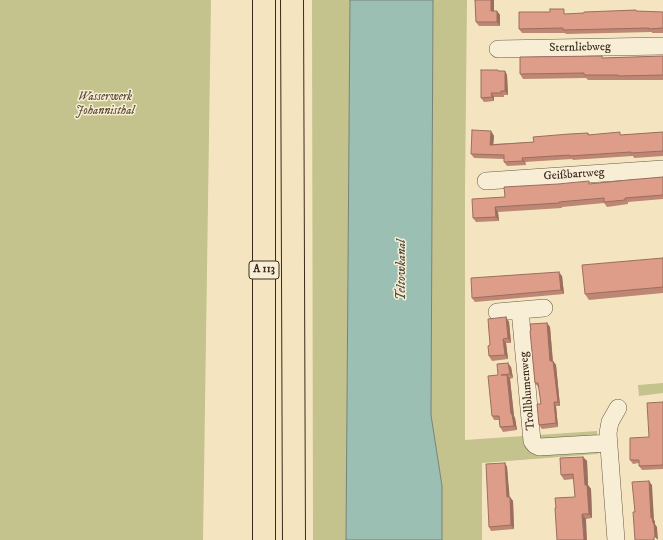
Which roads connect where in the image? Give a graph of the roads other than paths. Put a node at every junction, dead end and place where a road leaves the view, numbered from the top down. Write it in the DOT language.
graph roads {
  1 [pos="264,0"];
  2 [pos="292,0"];
  3 [pos="663,46"];
  4 [pos="498,49"];
  5 [pos="663,169"];
  6 [pos="486,181"];
  7 [pos="544,308"];
  8 [pos="520,310"];
  9 [pos="497,312"];
  10 [pos="618,408"];
  11 [pos="609,443"];
  12 [pos="264,540"];
  13 [pos="294,540"];
  14 [pos="616,540"];
  1 -- 12 [label="highway, A 113"];
  2 -- 13 [label="highway, A 113"];
  3 -- 4 [label="street, Sternliebweg"];
  5 -- 6 [label="street, Geißbartweg"];
  7 -- 8 [label="street"];
  8 -- 9 [label="street"];
  8 -- 11 [label="street, Trollblumenweg"];
  10 -- 11 [label="street"];
  11 -- 14 [label="street"];
}
